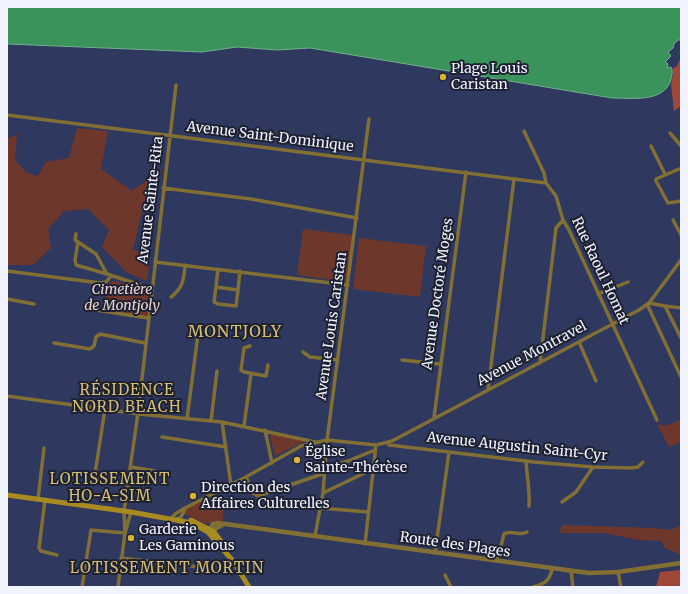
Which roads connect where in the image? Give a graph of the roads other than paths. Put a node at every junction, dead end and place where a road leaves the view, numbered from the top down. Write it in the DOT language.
graph roads {
  1 [pos="176,85"];
  2 [pos="7,115"];
  3 [pos="369,119"];
  4 [pos="524,131"];
  5 [pos="670,133"];
  6 [pos="169,136"];
  7 [pos="651,146"];
  8 [pos="681,146"];
  9 [pos="364,160"];
  10 [pos="679,169"];
  11 [pos="466,172"];
  12 [pos="665,174"];
  13 [pos="514,179"];
  14 [pos="546,183"];
  15 [pos="163,188"];
  16 [pos="681,201"];
  17 [pos="357,218"];
  18 [pos="563,220"];
  19 [pos="673,220"];
  20 [pos="76,234"];
  21 [pos="681,234"];
  22 [pos="78,242"];
  23 [pos="681,260"];
  24 [pos="155,262"];
  25 [pos="185,265"];
  26 [pos="218,269"];
  27 [pos="7,271"];
  28 [pos="240,272"];
  29 [pos="109,275"];
  30 [pos="628,282"];
  31 [pos="348,285"];
  32 [pos="152,287"];
  33 [pos="216,287"];
  34 [pos="238,290"];
  35 [pos="598,294"];
  36 [pos="171,297"];
  37 [pos="7,299"];
  38 [pos="648,303"];
  39 [pos="34,304"];
  40 [pos="665,306"];
  41 [pos="681,308"];
  42 [pos="96,310"];
  43 [pos="148,318"];
  44 [pos="613,325"];
  45 [pos="204,331"];
  46 [pos="681,338"];
  47 [pos="146,342"];
  48 [pos="579,342"];
  49 [pos="54,343"];
  50 [pos="250,346"];
  51 [pos="303,352"];
  52 [pos="338,360"];
  53 [pos="402,360"];
  54 [pos="540,363"];
  55 [pos="440,364"];
  56 [pos="268,365"];
  57 [pos="217,370"];
  58 [pos="251,374"];
  59 [pos="681,377"];
  60 [pos="596,381"];
  61 [pos="488,390"];
  62 [pos="7,396"];
  63 [pos="105,409"];
  64 [pos="138,414"];
  65 [pos="434,418"];
  66 [pos="187,420"];
  67 [pos="657,420"];
  68 [pos="211,422"];
  69 [pos="222,422"];
  70 [pos="244,426"];
  71 [pos="265,430"];
  72 [pos="162,437"];
  73 [pos="327,440"];
  74 [pos="316,442"];
  75 [pos="388,442"];
  76 [pos="376,445"];
  77 [pos="226,447"];
  78 [pos="44,448"];
  79 [pos="375,450"];
  80 [pos="449,452"];
  81 [pos="526,461"];
  82 [pos="643,462"];
  83 [pos="272,463"];
  84 [pos="131,467"];
  85 [pos="593,467"];
  86 [pos="325,468"];
  87 [pos="373,469"];
  88 [pos="155,471"];
  89 [pos="325,473"];
  90 [pos="246,477"];
  91 [pos="129,485"];
  92 [pos="231,485"];
  93 [pos="323,493"];
  94 [pos="7,495"];
  95 [pos="38,499"];
  96 [pos="45,500"];
  97 [pos="562,502"];
  98 [pos="529,506"];
  99 [pos="185,508"];
  100 [pos="320,508"];
  101 [pos="124,511"];
  102 [pos="132,512"];
  103 [pos="368,512"];
  104 [pos="177,518"];
  105 [pos="226,524"];
  106 [pos="218,527"];
  107 [pos="208,530"];
  108 [pos="527,532"];
  109 [pos="125,533"];
  110 [pos="218,536"];
  111 [pos="315,536"];
  112 [pos="365,544"];
  113 [pos="435,553"];
  114 [pos="57,555"];
  115 [pos="121,558"];
  116 [pos="232,561"];
  117 [pos="495,561"];
  118 [pos="681,563"];
  119 [pos="208,568"];
  120 [pos="552,569"];
  121 [pos="571,571"];
  122 [pos="618,572"];
  123 [pos="445,575"];
  124 [pos="82,587"];
  125 [pos="118,587"];
  126 [pos="249,587"];
  127 [pos="451,587"];
  128 [pos="533,587"];
  129 [pos="573,587"];
  130 [pos="621,587"];
  1 -- 6 [label="street, Avenue Sainte-Rita"];
  2 -- 6 [label="street, Avenue Saint-Dominique"];
  3 -- 9 [label="street, Avenue Louis Caristan"];
  4 -- 14 [label="street, Rue Raoul Homat"];
  5 -- 8 [label="street"];
  6 -- 9 [label="street, Avenue Saint-Dominique"];
  6 -- 15 [label="street, Avenue Sainte-Rita"];
  7 -- 12 [label="street"];
  9 -- 11 [label="street, Avenue Saint-Dominique"];
  9 -- 17 [label="street, Avenue Louis Caristan"];
  10 -- 12 [label="street"];
  11 -- 13 [label="street, Avenue Saint-Dominique"];
  11 -- 55 [label="street, Avenue Doctoré Moges"];
  12 -- 16 [label="street"];
  13 -- 14 [label="street, Avenue Saint-Dominique"];
  13 -- 61 [label="street"];
  14 -- 18 [label="street, Rue Raoul Homat"];
  15 -- 17 [label="street"];
  15 -- 24 [label="street, Avenue Sainte-Rita"];
  17 -- 31 [label="street, Avenue Louis Caristan"];
  18 -- 35 [label="street, Rue Raoul Homat"];
  18 -- 54 [label="street"];
  19 -- 21 [label="street"];
  20 -- 22 [label="street"];
  22 -- 29 [label="street"];
  22 -- 29 [label="street"];
  23 -- 38 [label="street, Avenue Montravel"];
  24 -- 25 [label="street"];
  24 -- 32 [label="street, Avenue Sainte-Rita"];
  25 -- 26 [label="street"];
  25 -- 36 [label="street"];
  26 -- 28 [label="street"];
  26 -- 33 [label="street"];
  27 -- 29 [label="street"];
  28 -- 31 [label="street"];
  28 -- 34 [label="street"];
  29 -- 32 [label="street"];
  30 -- 35 [label="street"];
  31 -- 52 [label="street, Avenue Louis Caristan"];
  32 -- 43 [label="street, Avenue Sainte-Rita"];
  33 -- 34 [label="street"];
  33 -- 34 [label="street"];
  35 -- 44 [label="street, Rue Raoul Homat"];
  37 -- 39 [label="street"];
  38 -- 40 [label="street"];
  38 -- 44 [label="street, Avenue Montravel"];
  38 -- 59 [label="street"];
  40 -- 41 [label="street"];
  40 -- 46 [label="street"];
  42 -- 43 [label="street"];
  43 -- 47 [label="street, Avenue Sainte-Rita"];
  44 -- 48 [label="street, Avenue Montravel"];
  44 -- 67 [label="street, Rue Raoul Homat"];
  45 -- 66 [label="street"];
  47 -- 49 [label="street"];
  47 -- 64 [label="street, Avenue Sainte-Rita"];
  48 -- 54 [label="street, Avenue Montravel"];
  48 -- 60 [label="street"];
  50 -- 58 [label="street"];
  51 -- 52 [label="street"];
  52 -- 73 [label="street, Avenue Louis Caristan"];
  53 -- 55 [label="street"];
  54 -- 61 [label="street, Avenue Montravel"];
  55 -- 65 [label="street, Avenue Doctoré Moges"];
  56 -- 58 [label="street"];
  57 -- 68 [label="street"];
  58 -- 70 [label="street"];
  61 -- 65 [label="street, Avenue Montravel"];
  62 -- 63 [label="street"];
  63 -- 64 [label="street"];
  63 -- 91 [label="street"];
  64 -- 66 [label="street"];
  64 -- 84 [label="street, Avenue Sainte-Rita"];
  65 -- 75 [label="street, Avenue Montravel"];
  66 -- 68 [label="street"];
  68 -- 69 [label="street"];
  69 -- 70 [label="street"];
  69 -- 77 [label="street"];
  70 -- 71 [label="street"];
  71 -- 74 [label="street"];
  71 -- 83 [label="street"];
  72 -- 77 [label="street"];
  73 -- 74 [label="street, Avenue Montravel"];
  73 -- 76 [label="street, Avenue Montravel"];
  73 -- 86 [label="street, Avenue Louis Caristan"];
  74 -- 83 [label="street"];
  75 -- 76 [label="street, Avenue Montravel"];
  75 -- 80 [label="street, Avenue Augustin Saint-Cyr"];
  76 -- 79 [label="street"];
  77 -- 92 [label="street"];
  78 -- 95 [label="street"];
  79 -- 86 [label="street"];
  79 -- 87 [label="street"];
  80 -- 81 [label="street, Avenue Augustin Saint-Cyr"];
  80 -- 113 [label="street"];
  81 -- 85 [label="street, Avenue Augustin Saint-Cyr"];
  81 -- 98 [label="street"];
  82 -- 85 [label="street, Avenue Augustin Saint-Cyr"];
  83 -- 90 [label="street"];
  84 -- 88 [label="street"];
  84 -- 91 [label="street, Avenue Sainte-Rita"];
  85 -- 97 [label="street"];
  86 -- 89 [label="street, Avenue Louis Caristan"];
  87 -- 93 [label="street"];
  87 -- 103 [label="street"];
  89 -- 90 [label="street"];
  89 -- 93 [label="street, Avenue Louis Caristan"];
  90 -- 92 [label="street"];
  91 -- 101 [label="street, Avenue Sainte-Rita"];
  92 -- 99 [label="street"];
  93 -- 100 [label="street, Avenue Louis Caristan"];
  94 -- 95 [label="main road"];
  95 -- 96 [label="main road"];
  96 -- 101 [label="main road"];
  96 -- 114 [label="street"];
  99 -- 104 [label="street"];
  99 -- 104 [label="street"];
  100 -- 103 [label="street"];
  100 -- 111 [label="street, Avenue Louis Caristan"];
  101 -- 102 [label="main road"];
  101 -- 109 [label="street, Avenue Sainte-Rita"];
  102 -- 104 [label="main road"];
  102 -- 109 [label="street"];
  103 -- 112 [label="street"];
  104 -- 107 [label="main road"];
  105 -- 106 [label="street, Route des Plages"];
  105 -- 107 [label="street, Route des Plages"];
  105 -- 111 [label="street, Route des Plages"];
  106 -- 107 [label="street, Route des Plages"];
  106 -- 110 [label="street"];
  107 -- 110 [label="main road"];
  107 -- 116 [label="main road"];
  108 -- 117 [label="street"];
  109 -- 115 [label="street"];
  109 -- 124 [label="street"];
  110 -- 116 [label="main road"];
  111 -- 112 [label="street, Route des Plages"];
  112 -- 113 [label="street, Route des Plages"];
  113 -- 117 [label="street, Route des Plages"];
  115 -- 119 [label="street"];
  115 -- 125 [label="street"];
  116 -- 126 [label="main road"];
  117 -- 120 [label="street, Route des Plages"];
  118 -- 122 [label="street, Route des Plages"];
  120 -- 121 [label="street, Route des Plages"];
  120 -- 128 [label="street"];
  121 -- 122 [label="street, Route des Plages"];
  121 -- 129 [label="street"];
  122 -- 130 [label="street"];
  123 -- 127 [label="street"];
}
